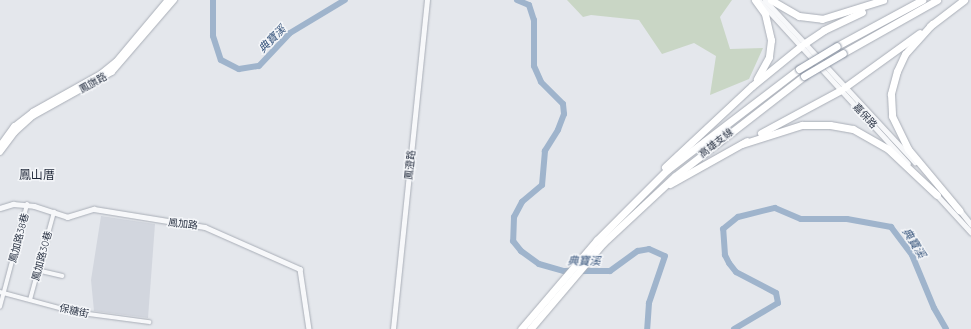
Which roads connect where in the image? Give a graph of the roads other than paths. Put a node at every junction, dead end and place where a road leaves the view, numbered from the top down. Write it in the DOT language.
graph roads {
  1 [pos="168,0"];
  2 [pos="174,0"];
  3 [pos="427,0"];
  4 [pos="755,0"];
  5 [pos="759,0"];
  6 [pos="765,0"];
  7 [pos="771,0"];
  8 [pos="883,0"];
  9 [pos="892,0"];
  10 [pos="922,0"];
  11 [pos="937,0"];
  12 [pos="964,0"];
  13 [pos="932,24"];
  14 [pos="803,44"];
  15 [pos="752,86"];
  16 [pos="843,88"];
  17 [pos="742,144"];
  18 [pos="0,146"];
  19 [pos="0,152"];
  20 [pos="655,194"];
  21 [pos="937,195"];
  22 [pos="27,205"];
  23 [pos="0,208"];
  24 [pos="959,210"];
  25 [pos="54,212"];
  26 [pos="621,216"];
  27 [pos="971,224"];
  28 [pos="971,232"];
  29 [pos="600,242"];
  30 [pos="37,270"];
  31 [pos="62,276"];
  32 [pos="2,293"];
  33 [pos="30,300"];
  34 [pos="0,307"];
  35 [pos="149,322"];
  36 [pos="309,329"];
  37 [pos="393,329"];
  38 [pos="521,329"];
  39 [pos="530,329"];
  1 -- 18 [label="main road, 鳳旗路"];
  2 -- 19 [label="main road, 鳳旗路"];
  3 -- 37 [label="street, 鳳澄路"];
  4 -- 15 [label="highway"];
  5 -- 14 [label="street, 嘉保路"];
  6 -- 14 [label="street, 嘉保路"];
  7 -- 8 [label="highway"];
  9 -- 14 [label="highway"];
  10 -- 26 [label="highway, 高雄支線, bridge"];
  11 -- 20 [label="highway, 高雄支線, bridge"];
  12 -- 13 [label="highway"];
  13 -- 16 [label="highway"];
  13 -- 24 [label="highway"];
  14 -- 15 [label="highway"];
  14 -- 16 [label="street, 嘉保路"];
  15 -- 26 [label="highway"];
  16 -- 17 [label="highway"];
  16 -- 21 [label="street, 嘉保路"];
  16 -- 24 [label="street, 嘉保路"];
  17 -- 20 [label="highway"];
  17 -- 21 [label="highway"];
  20 -- 29 [label="highway, 高雄支線"];
  21 -- 28 [label="street, 嘉保路"];
  22 -- 23 [label="street, 鳳加路"];
  22 -- 25 [label="street, 鳳加路"];
  22 -- 32 [label="street, 鳳加路38巷"];
  24 -- 27 [label="street, 嘉保路"];
  25 -- 30 [label="street, 鳳加路30巷"];
  25 -- 36 [label="street, 鳳加路"];
  26 -- 29 [label="highway, 高雄支線"];
  29 -- 38 [label="highway, 高雄支線"];
  29 -- 39 [label="highway, 高雄支線"];
  30 -- 31 [label="street"];
  30 -- 33 [label="street, 鳳加路30巷"];
  32 -- 33 [label="street, 保糖街"];
  32 -- 34 [label="street, 鳳加路38巷"];
  33 -- 35 [label="street, 保糖街"];
}
